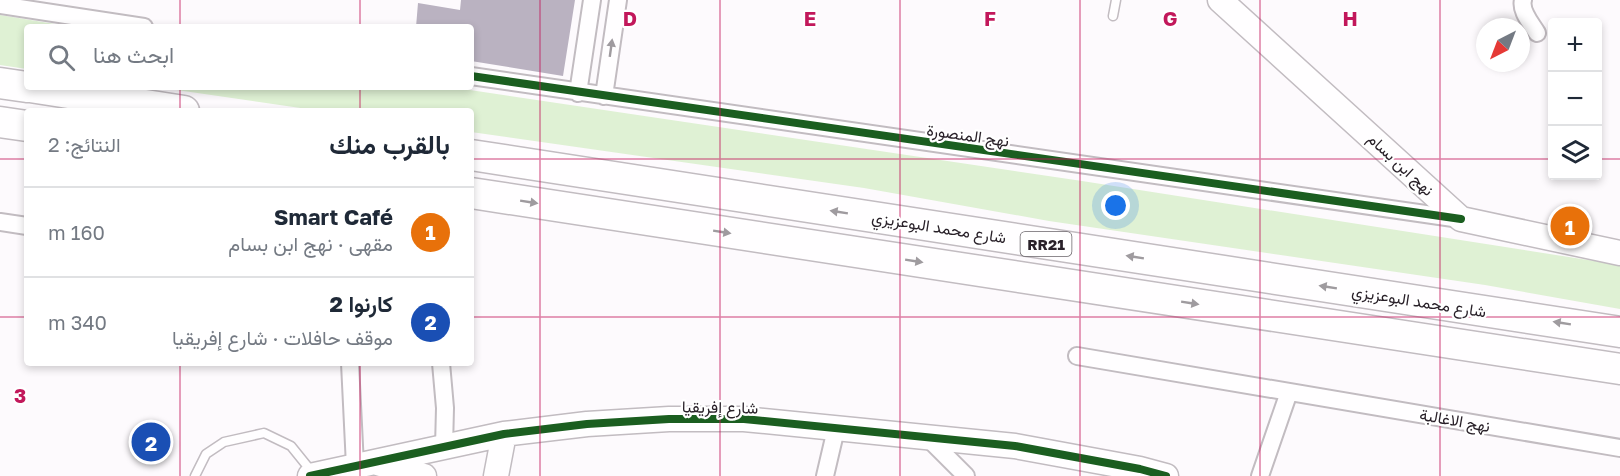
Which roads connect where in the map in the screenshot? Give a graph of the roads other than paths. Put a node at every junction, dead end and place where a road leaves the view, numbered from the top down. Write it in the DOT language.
graph roads {
  1 [pos="592,0"];
  2 [pos="618,0"];
  3 [pos="1116,0"];
  4 [pos="1220,0"];
  5 [pos="1523,0"];
  6 [pos="0,5"];
  7 [pos="1113,16"];
  8 [pos="124,24"];
  9 [pos="1537,33"];
  10 [pos="474,76"];
  11 [pos="0,83"];
  12 [pos="24,86"];
  13 [pos="48,90"];
  14 [pos="578,93"];
  15 [pos="604,96"];
  16 [pos="164,108"];
  17 [pos="0,122"];
  18 [pos="24,126"];
  19 [pos="474,155"];
  20 [pos="474,193"];
  21 [pos="1461,219"];
  22 [pos="0,222"];
  23 [pos="24,226"];
  24 [pos="1620,253"];
  25 [pos="1620,332"];
  26 [pos="1077,356"];
  27 [pos="350,366"];
  28 [pos="441,366"];
  29 [pos="1620,369"];
  30 [pos="1289,392"];
  31 [pos="836,429"];
  32 [pos="504,434"];
  33 [pos="928,438"];
  34 [pos="444,447"];
  35 [pos="1620,448"];
  36 [pos="365,465"];
  37 [pos="195,476"];
  38 [pos="312,476"];
  39 [pos="424,476"];
  40 [pos="496,476"];
  41 [pos="825,476"];
  42 [pos="966,476"];
  43 [pos="1166,476"];
  44 [pos="1260,476"];
  1 -- 14 [label="street"];
  15 -- 2 [label="street, one-way"];
  3 -- 7 [label="lane"];
  4 -- 21 [label="street, نهج ابن بسام"];
  5 -- 9 [label="street"];
  6 -- 8 [label="street"];
  10 -- 14 [label="street, نهج المنصورة"];
  11 -- 12 [label="highway"];
  13 -- 16 [label="highway"];
  14 -- 15 [label="street, نهج المنصورة"];
  15 -- 21 [label="street, نهج المنصورة"];
  17 -- 18 [label="highway"];
  25 -- 19 [label="highway, شارع محمد البوعزيزي / RR21, one-way"];
  20 -- 29 [label="highway, RR21, one-way"];
  21 -- 24 [label="street"];
  22 -- 23 [label="street"];
  26 -- 30 [label="street, نهج الاغالبة"];
  27 -- 36 [label="street"];
  28 -- 34 [label="street"];
  30 -- 35 [label="street, نهج الاغالبة"];
  30 -- 44 [label="street"];
  31 -- 32 [label="street, شارع إفريقيا"];
  31 -- 33 [label="street, شارع إفريقيا"];
  31 -- 41 [label="street"];
  32 -- 34 [label="street, شارع إفريقيا"];
  32 -- 40 [label="street"];
  33 -- 42 [label="street"];
  33 -- 43 [label="street, شارع إفريقيا"];
  34 -- 36 [label="street, شارع إفريقيا"];
  36 -- 38 [label="street, شارع إفريقيا"];
  36 -- 39 [label="street"];
  37 -- 38 [label="lane"];
}
